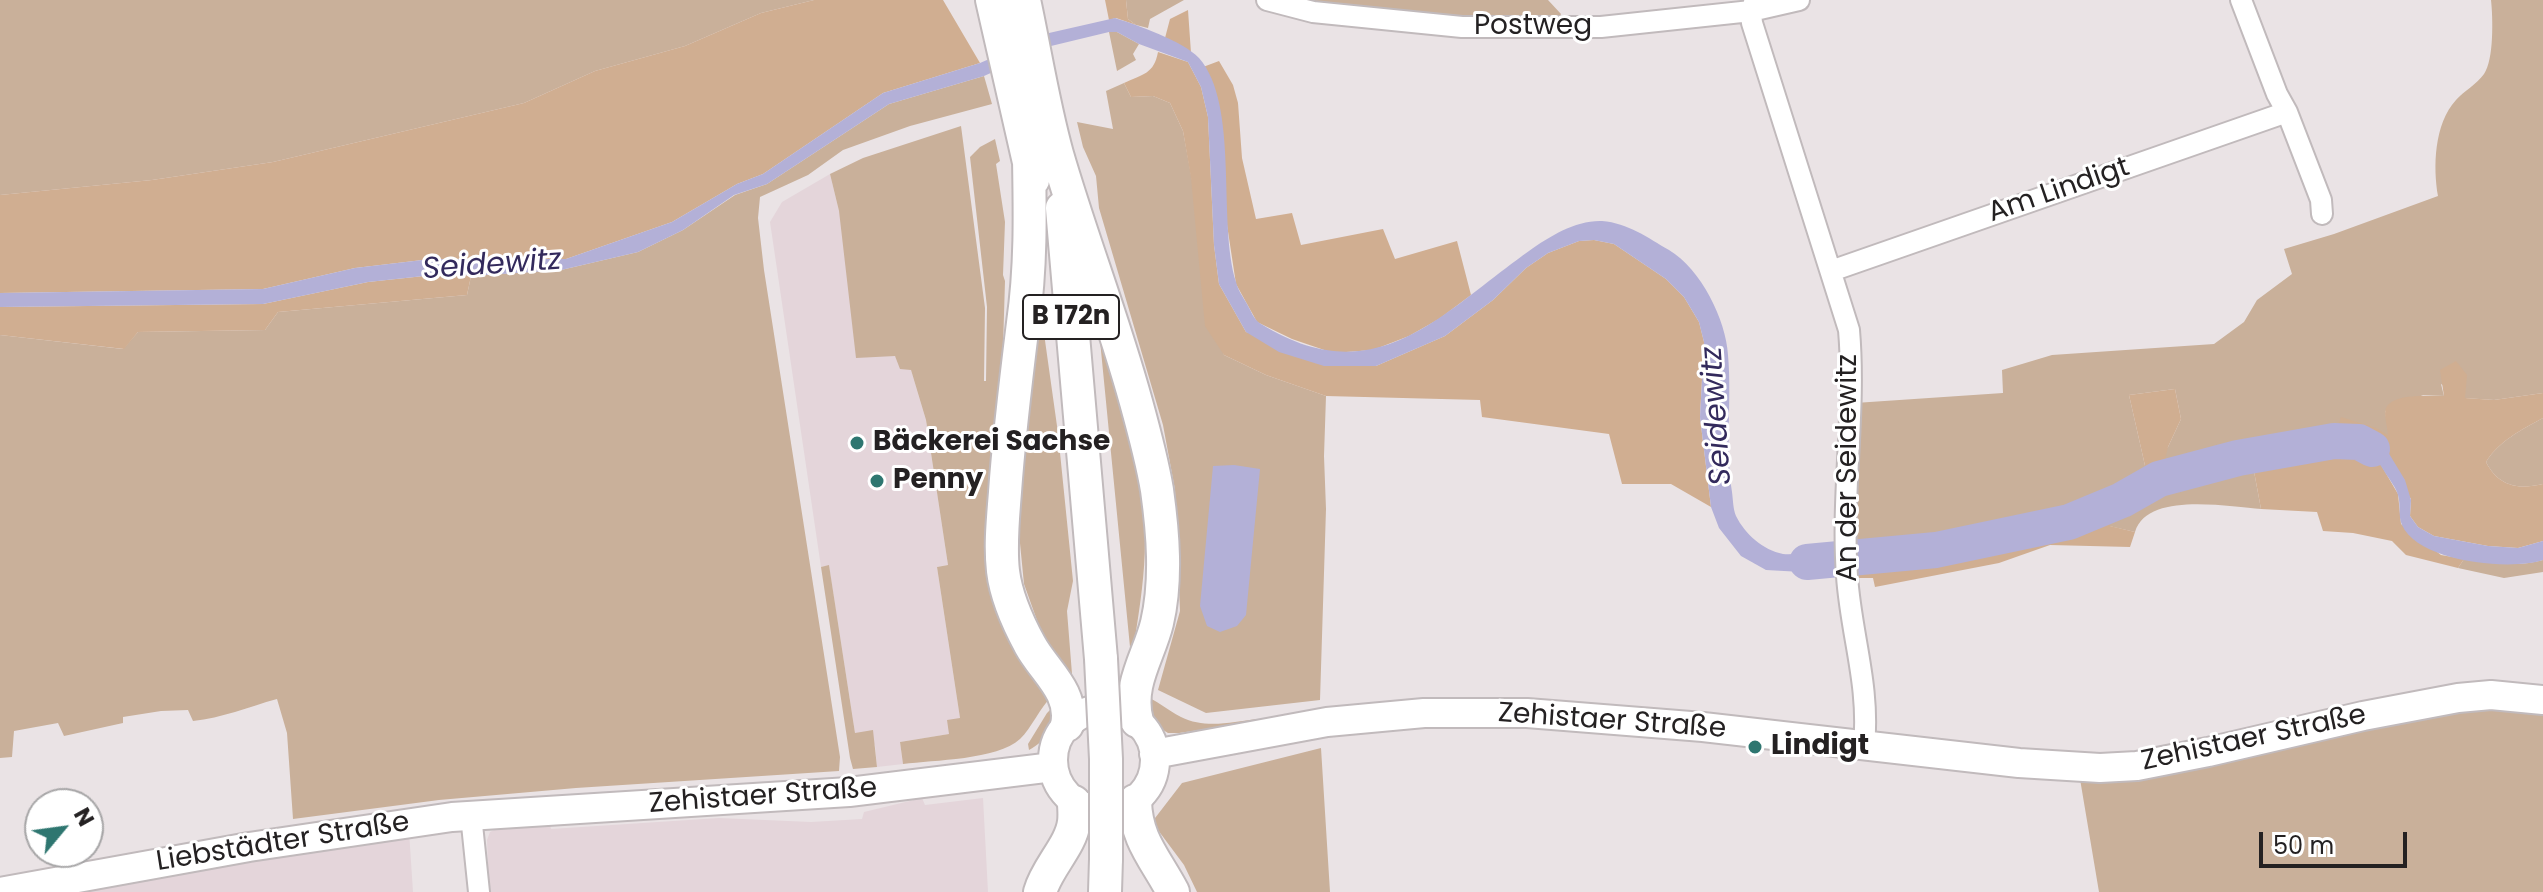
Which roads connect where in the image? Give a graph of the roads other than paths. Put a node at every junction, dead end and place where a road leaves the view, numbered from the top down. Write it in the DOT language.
graph roads {
  1 [pos="992,0"];
  2 [pos="1024,0"];
  3 [pos="1267,0"];
  4 [pos="1799,0"];
  5 [pos="2241,0"];
  6 [pos="1753,6"];
  7 [pos="2287,112"];
  8 [pos="1043,156"];
  9 [pos="2322,214"];
  10 [pos="1831,271"];
  11 [pos="2543,700"];
  12 [pos="1137,721"];
  13 [pos="1067,725"];
  14 [pos="1864,746"];
  15 [pos="1154,754"];
  16 [pos="1053,767"];
  17 [pos="1135,801"];
  18 [pos="1074,802"];
  19 [pos="471,815"];
  20 [pos="0,892"];
  21 [pos="479,892"];
  22 [pos="1040,892"];
  23 [pos="1105,892"];
  24 [pos="1173,892"];
  1 -- 8 [label="highway, B 172n"];
  2 -- 8 [label="highway, B 172n"];
  3 -- 6 [label="street, Postweg"];
  4 -- 6 [label="street, Postweg"];
  5 -- 7 [label="street"];
  6 -- 10 [label="street, An der Seidewitz"];
  7 -- 9 [label="street"];
  7 -- 10 [label="street, Am Lindigt"];
  8 -- 12 [label="highway, B 172n"];
  8 -- 13 [label="highway"];
  8 -- 23 [label="highway, B 172n, bridge"];
  10 -- 14 [label="street, An der Seidewitz"];
  11 -- 14 [label="main road, Zehistaer Straße"];
  12 -- 13 [label="main road"];
  12 -- 15 [label="main road"];
  13 -- 16 [label="main road"];
  14 -- 15 [label="main road, Zehistaer Straße"];
  15 -- 17 [label="main road"];
  16 -- 18 [label="main road"];
  16 -- 19 [label="main road, Zehistaer Straße"];
  17 -- 18 [label="main road"];
  17 -- 24 [label="highway"];
  18 -- 22 [label="highway"];
  19 -- 20 [label="main road, Liebstädter Straße"];
  19 -- 21 [label="street"];
}
